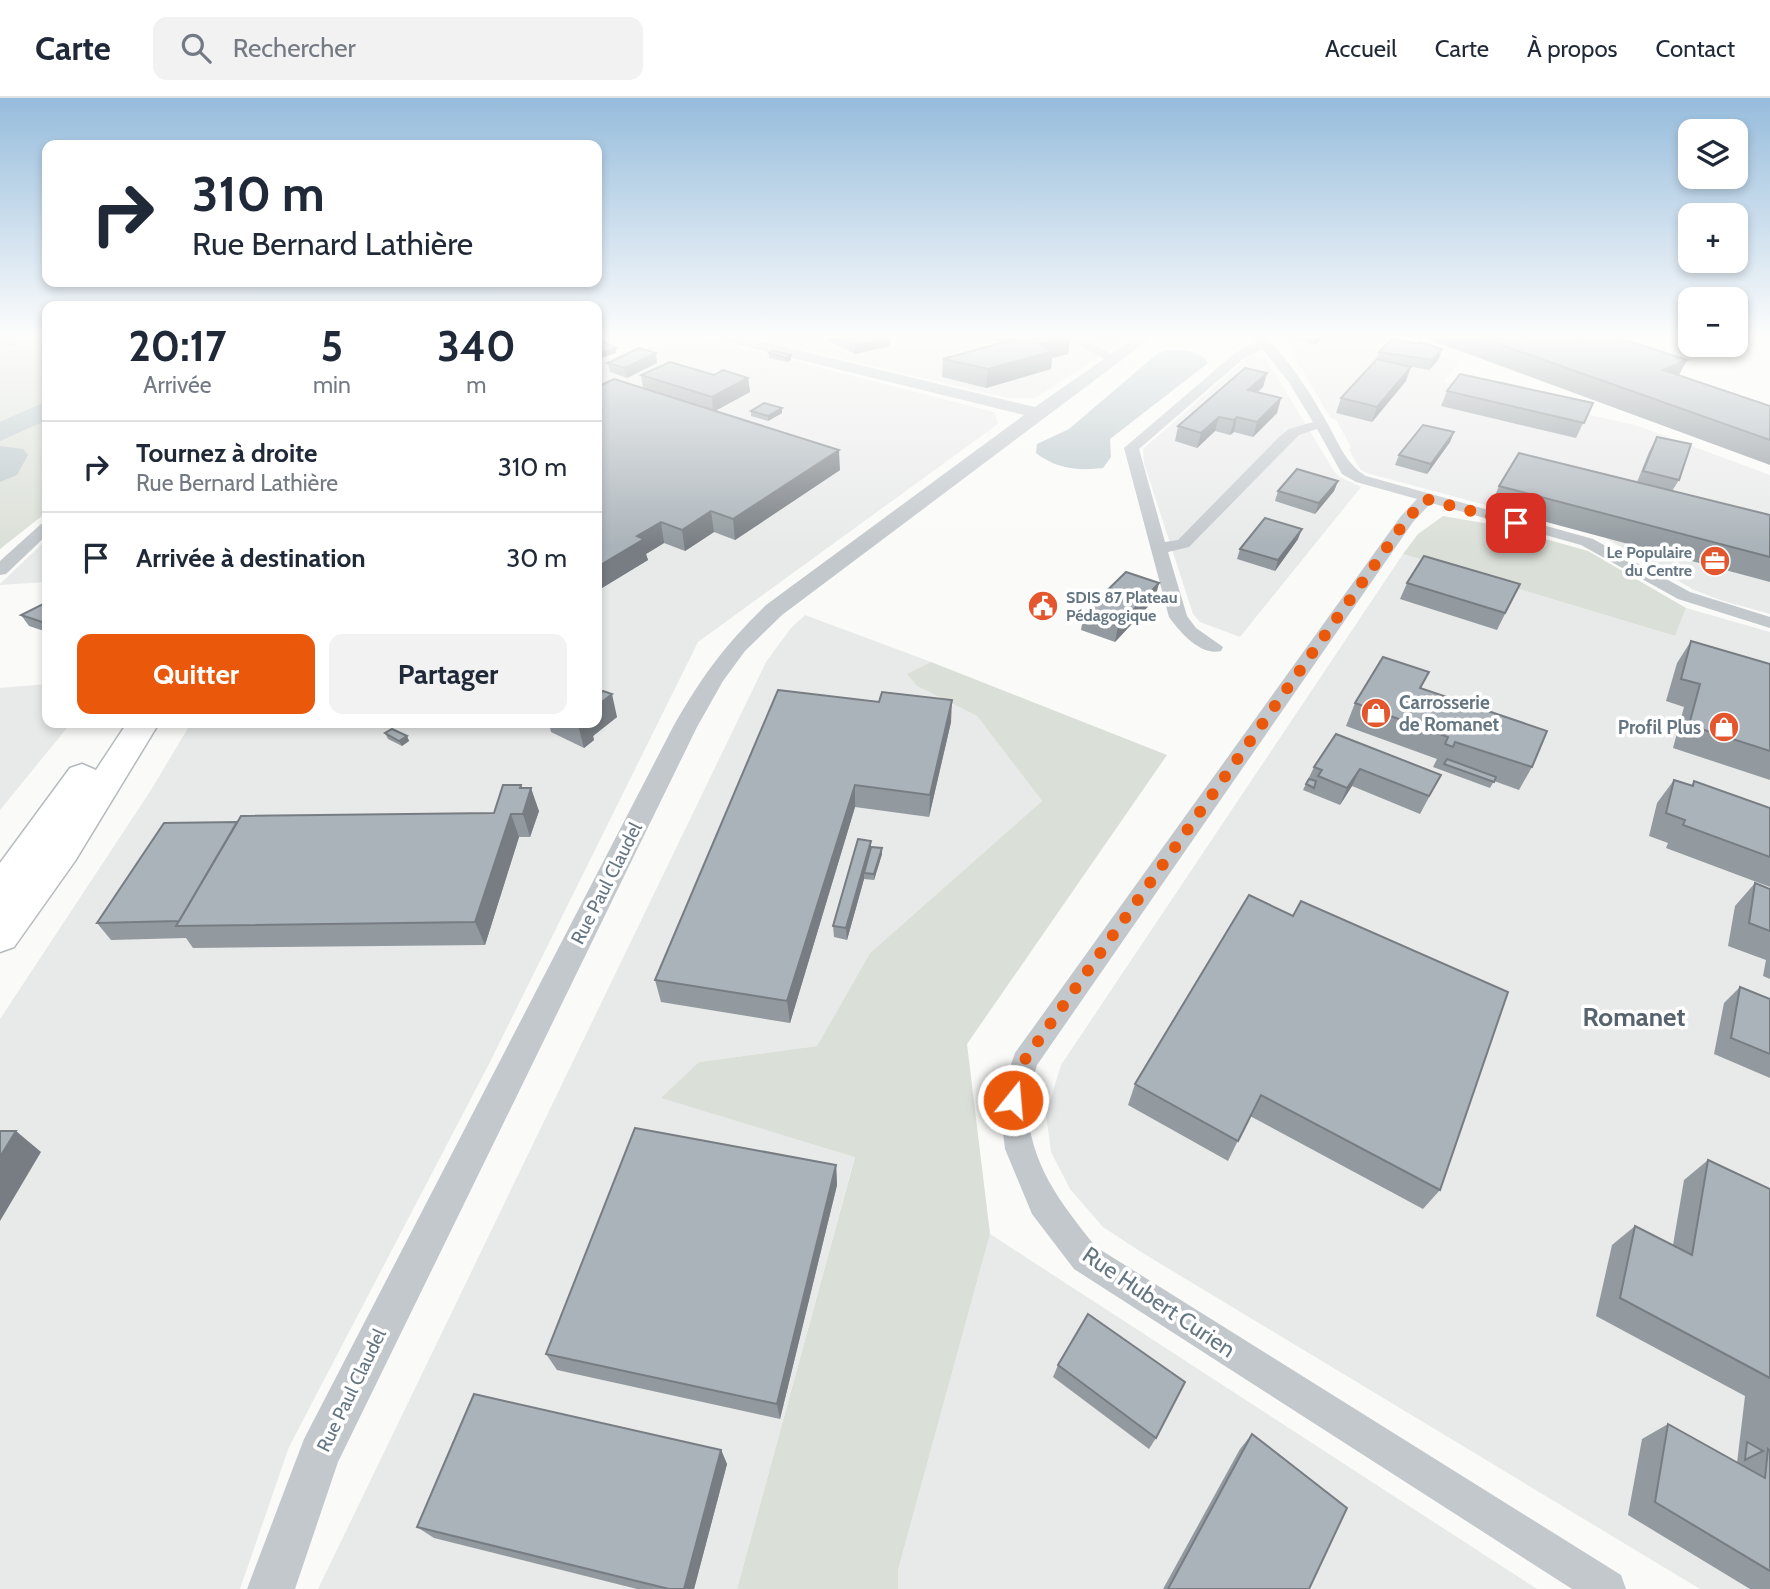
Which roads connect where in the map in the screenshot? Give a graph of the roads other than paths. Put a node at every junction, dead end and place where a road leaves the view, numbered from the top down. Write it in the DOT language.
graph roads {
  1 [pos="1016,408"];
  2 [pos="1045,408"];
  3 [pos="1178,408"];
  4 [pos="1308,408"];
  5 [pos="1038,413"];
  6 [pos="1320,424"];
  7 [pos="1426,499"];
  8 [pos="42,532"];
  9 [pos="1161,548"];
  10 [pos="0,570"];
  11 [pos="1770,624"];
  12 [pos="1214,647"];
  13 [pos="115,728"];
  14 [pos="140,728"];
  15 [pos="0,892"];
  16 [pos="0,936"];
  17 [pos="271,1589"];
  18 [pos="1607,1589"];
  1 -- 5 [label="street"];
  2 -- 5 [label="street, Rue Paul Claudel"];
  3 -- 9 [label="street"];
  4 -- 6 [label="street"];
  5 -- 17 [label="street, Rue Paul Claudel"];
  6 -- 7 [label="street"];
  6 -- 9 [label="street"];
  7 -- 11 [label="street"];
  7 -- 18 [label="street, Rue Hubert Curien"];
  8 -- 10 [label="street"];
  9 -- 12 [label="street"];
  13 -- 15 [label="main road"];
  14 -- 16 [label="main road"];
}
